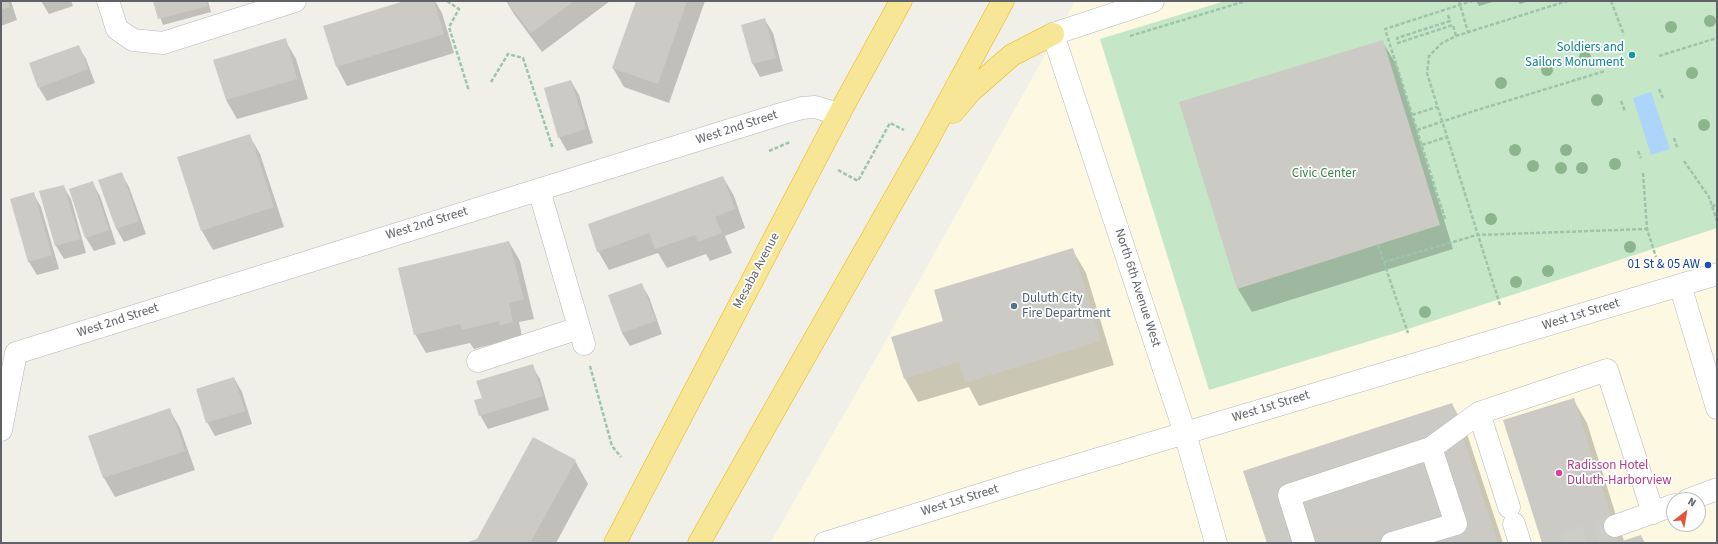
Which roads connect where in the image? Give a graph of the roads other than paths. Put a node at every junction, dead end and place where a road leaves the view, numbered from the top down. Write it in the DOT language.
graph roads {
  1 [pos="108,1"];
  2 [pos="295,1"];
  3 [pos="901,1"];
  4 [pos="1003,1"];
  5 [pos="1153,1"];
  6 [pos="1053,34"];
  7 [pos="839,114"];
  8 [pos="926,143"];
  9 [pos="539,190"];
  10 [pos="1717,274"];
  11 [pos="1680,285"];
  12 [pos="478,361"];
  13 [pos="1717,408"];
  14 [pos="1479,413"];
  15 [pos="1,430"];
  16 [pos="1185,433"];
  17 [pos="1431,448"];
  18 [pos="1717,490"];
  19 [pos="1706,494"];
  20 [pos="1666,508"];
  21 [pos="1653,513"];
  22 [pos="1514,525"];
  23 [pos="1614,526"];
  24 [pos="615,543"];
  25 [pos="699,543"];
  26 [pos="825,543"];
  27 [pos="1216,543"];
  28 [pos="1304,543"];
  29 [pos="1392,543"];
  1 -- 2 [label="street"];
  3 -- 7 [label="highway, Mesaba Avenue"];
  4 -- 8 [label="highway"];
  5 -- 6 [label="street"];
  6 -- 8 [label="highway"];
  6 -- 16 [label="street, North 6th Avenue West"];
  7 -- 9 [label="street, West 2nd Street"];
  7 -- 24 [label="highway, Mesaba Avenue"];
  8 -- 25 [label="highway"];
  9 -- 12 [label="street"];
  9 -- 15 [label="street, West 2nd Street"];
  10 -- 11 [label="street, West 1st Street"];
  11 -- 13 [label="street"];
  11 -- 16 [label="street, West 1st Street"];
  14 -- 17 [label="street"];
  14 -- 21 [label="street"];
  14 -- 22 [label="street"];
  16 -- 26 [label="street, West 1st Street"];
  16 -- 27 [label="street, North 6th Avenue West"];
  17 -- 28 [label="street"];
  17 -- 29 [label="street"];
  18 -- 19 [label="street"];
  20 -- 21 [label="street"];
  21 -- 23 [label="street"];
}
